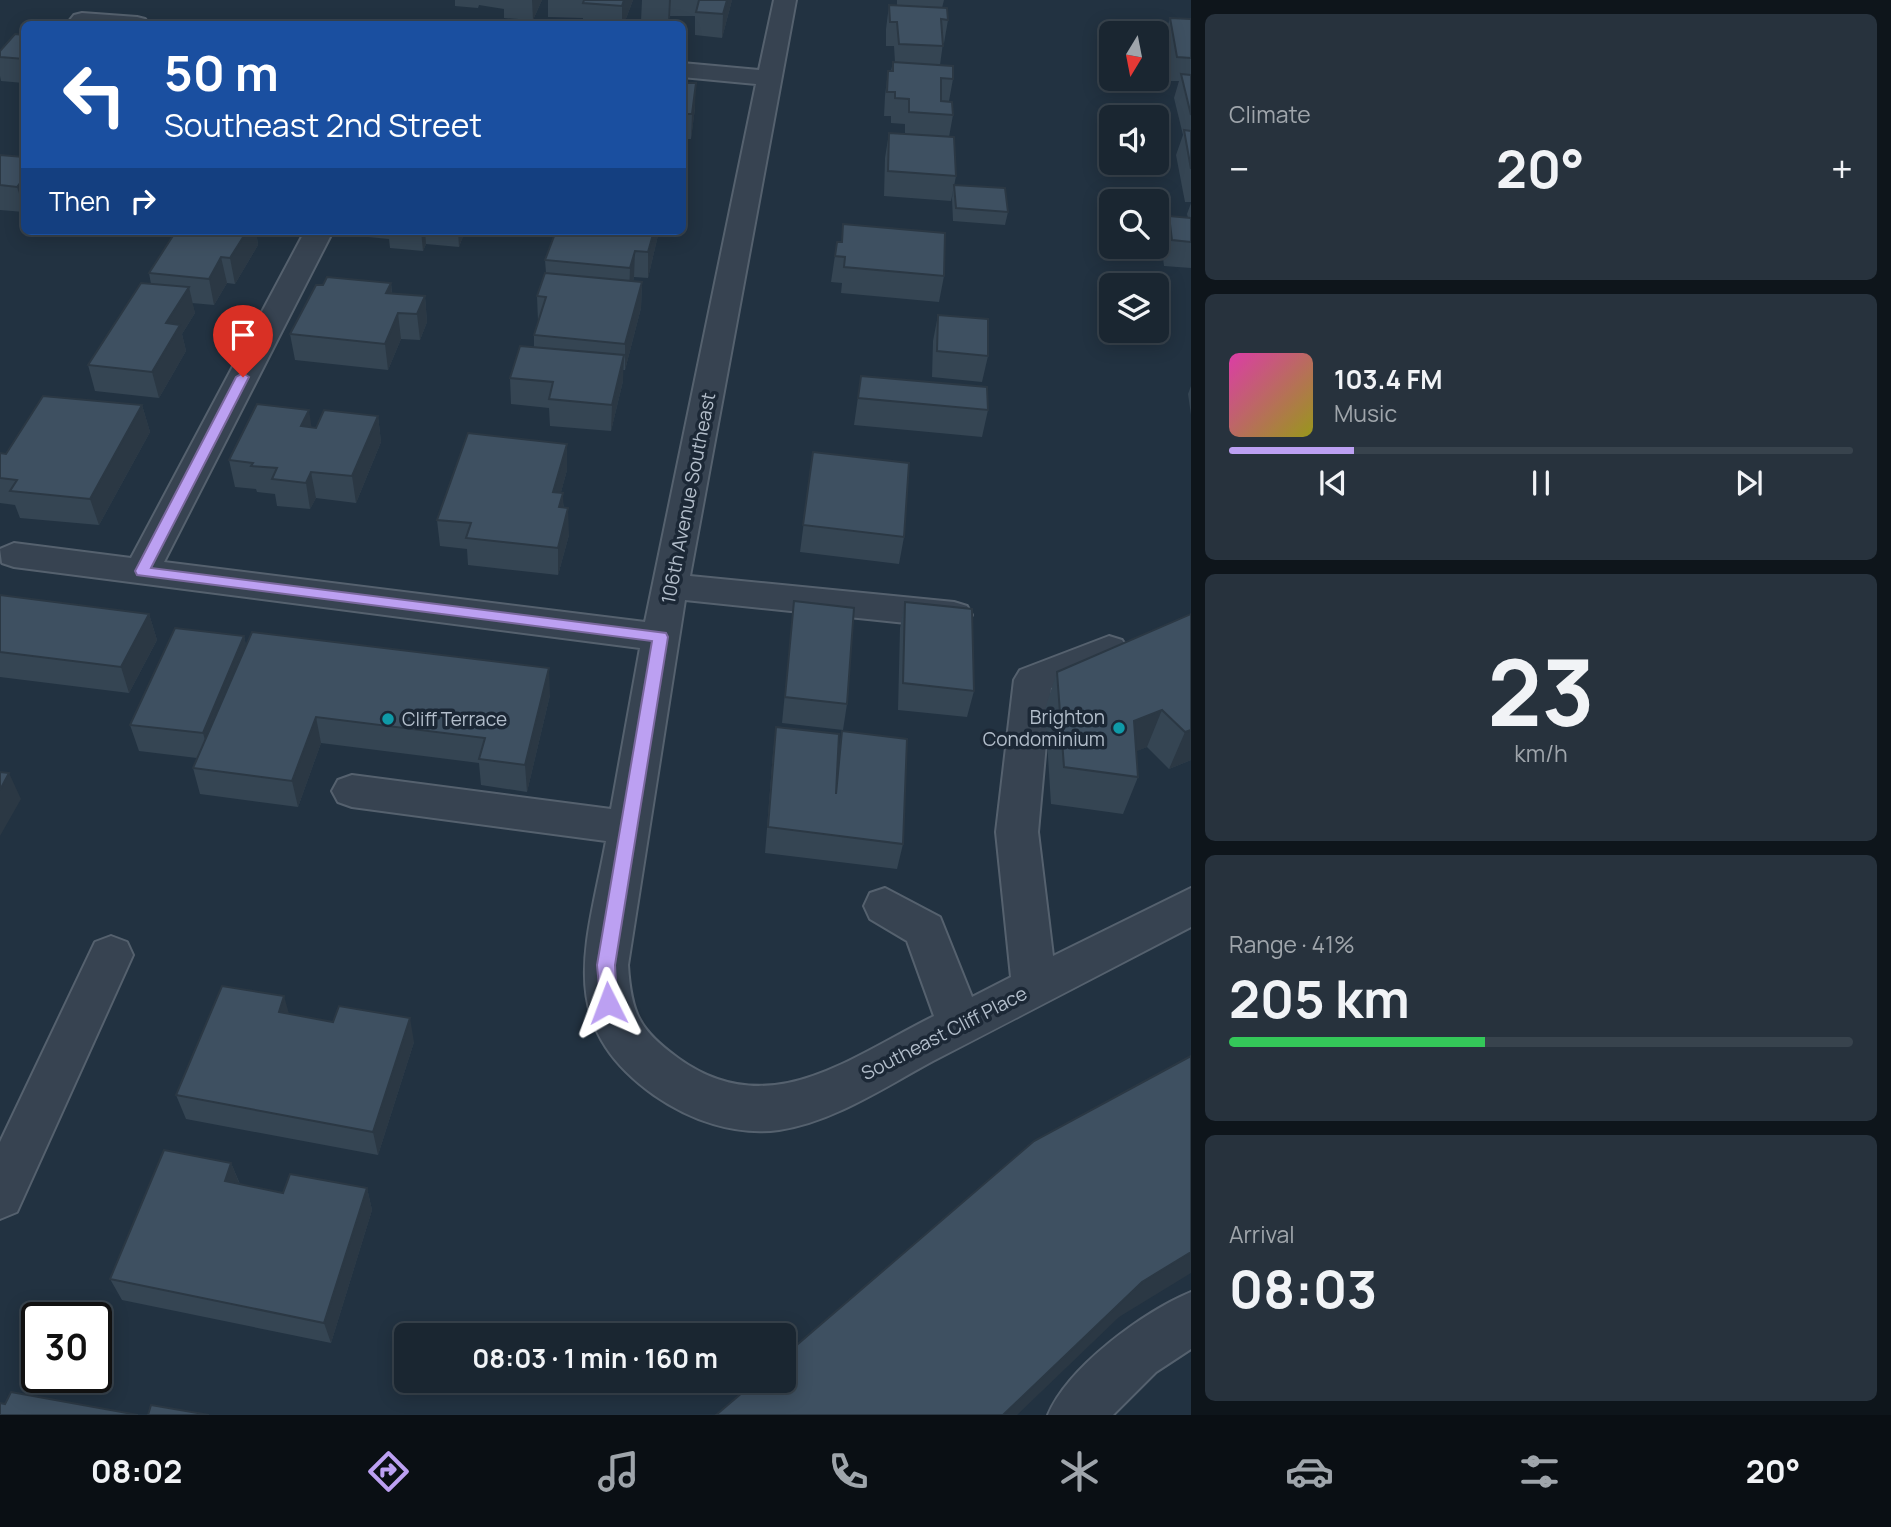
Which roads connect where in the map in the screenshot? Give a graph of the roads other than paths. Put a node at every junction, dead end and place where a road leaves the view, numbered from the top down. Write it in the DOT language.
graph roads {
  1 [pos="785,0"];
  2 [pos="82,20"];
  3 [pos="96,21"];
  4 [pos="686,71"];
  5 [pos="768,78"];
  6 [pos="317,235"];
  7 [pos="14,555"];
  8 [pos="142,571"];
  9 [pos="670,586"];
  10 [pos="954,615"];
  11 [pos="660,637"];
  12 [pos="1109,649"];
  13 [pos="352,791"];
  14 [pos="628,828"];
  15 [pos="885,906"];
  16 [pos="1191,906"];
  17 [pos="111,955"];
  18 [pos="1034,987"];
  19 [pos="960,1026"];
  20 [pos="685,1092"];
  21 [pos="3,1182"];
  22 [pos="1191,1318"];
  23 [pos="1074,1415"];
  1 -- 5 [label="street, 106th Avenue Southeast"];
  2 -- 3 [label="street"];
  4 -- 5 [label="street"];
  5 -- 9 [label="street, 106th Avenue Southeast"];
  6 -- 8 [label="street"];
  7 -- 8 [label="street"];
  8 -- 11 [label="street"];
  9 -- 10 [label="street"];
  9 -- 11 [label="street, 106th Avenue Southeast"];
  11 -- 14 [label="street, 106th Avenue Southeast"];
  12 -- 18 [label="street"];
  13 -- 14 [label="street"];
  14 -- 20 [label="street, 106th Avenue Southeast"];
  15 -- 19 [label="street"];
  16 -- 18 [label="street, Southeast Cliff Place"];
  17 -- 21 [label="street"];
  18 -- 19 [label="street, Southeast Cliff Place"];
  19 -- 20 [label="street, Southeast Cliff Place"];
  22 -- 23 [label="street"];
}
